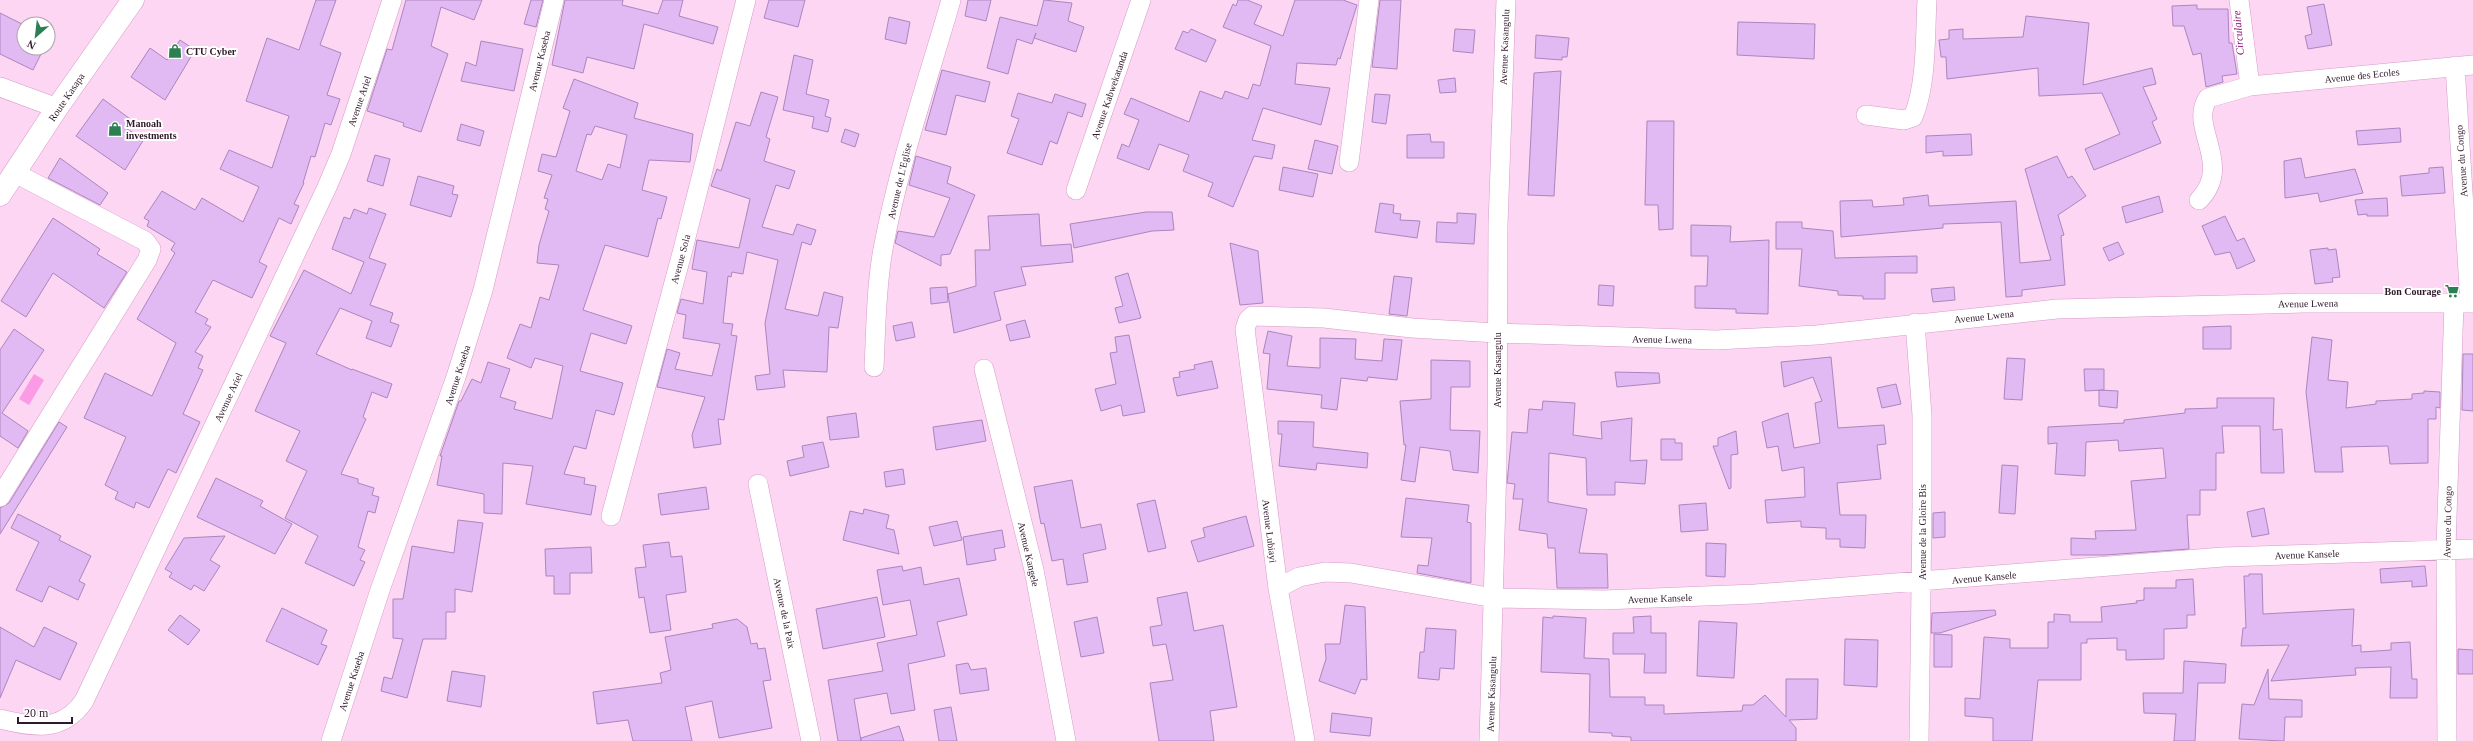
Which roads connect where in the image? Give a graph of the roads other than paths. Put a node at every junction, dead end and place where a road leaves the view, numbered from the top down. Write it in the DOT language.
graph roads {
  1 [pos="133,0"];
  2 [pos="392,0"];
  3 [pos="554,0"];
  4 [pos="746,0"];
  5 [pos="951,0"];
  6 [pos="1141,0"];
  7 [pos="1369,0"];
  8 [pos="1506,0"];
  9 [pos="1927,0"];
  10 [pos="2239,0"];
  11 [pos="2464,66"];
  12 [pos="2250,86"];
  13 [pos="0,87"];
  14 [pos="57,108"];
  15 [pos="1866,115"];
  16 [pos="1348,162"];
  17 [pos="15,173"];
  18 [pos="1076,190"];
  19 [pos="0,195"];
  20 [pos="2199,200"];
  21 [pos="2466,303"];
  22 [pos="1248,320"];
  23 [pos="1915,323"];
  24 [pos="1497,333"];
  25 [pos="874,367"];
  26 [pos="984,369"];
  27 [pos="758,484"];
  28 [pos="0,496"];
  29 [pos="611,516"];
  30 [pos="2446,548"];
  31 [pos="2473,549"];
  32 [pos="1923,582"];
  33 [pos="1278,588"];
  34 [pos="1494,598"];
  35 [pos="0,719"];
  36 [pos="331,741"];
  37 [pos="811,741"];
  38 [pos="1066,741"];
  39 [pos="1305,741"];
  40 [pos="1489,741"];
  41 [pos="1919,741"];
  42 [pos="2446,741"];
  1 -- 14 [label="main road, Route Kasapa"];
  2 -- 35 [label="street, Avenue Ariel"];
  3 -- 36 [label="street, Avenue Kaseba"];
  4 -- 29 [label="street, Avenue Sola"];
  5 -- 25 [label="street, Avenue de L'Eglise"];
  6 -- 18 [label="street, Avenue Kabwekatanda"];
  7 -- 16 [label="street"];
  8 -- 24 [label="street, Avenue Kasangulu"];
  9 -- 15 [label="street"];
  10 -- 12 [label="street"];
  11 -- 12 [label="street, Avenue des Ecoles"];
  11 -- 21 [label="street, Avenue du Congo"];
  12 -- 20 [label="street, Avenue des Ecoles"];
  13 -- 14 [label="street"];
  14 -- 17 [label="main road, Route Kasapa"];
  17 -- 19 [label="main road, Route Kasapa"];
  17 -- 28 [label="street"];
  21 -- 23 [label="street, Avenue Lwena"];
  21 -- 30 [label="street, Avenue du Congo"];
  22 -- 24 [label="street, Avenue Lwena"];
  22 -- 33 [label="street, Avenue Lubiayi"];
  23 -- 24 [label="street, Avenue Lwena"];
  23 -- 32 [label="street, Avenue de la Gloire Bis"];
  24 -- 34 [label="street, Avenue Kasangulu"];
  26 -- 38 [label="street, Avenue Kangele"];
  27 -- 37 [label="street, Avenue de la Paix"];
  30 -- 31 [label="street, Avenue Kansele"];
  30 -- 32 [label="street, Avenue Kansele"];
  30 -- 42 [label="street, Avenue du Congo"];
  32 -- 34 [label="street, Avenue Kansele"];
  32 -- 41 [label="street, Avenue de la Gloire Bis"];
  33 -- 34 [label="street, Avenue Kansele"];
  33 -- 39 [label="street, Avenue Lubiayi"];
  34 -- 40 [label="street, Avenue Kasangulu"];
}
